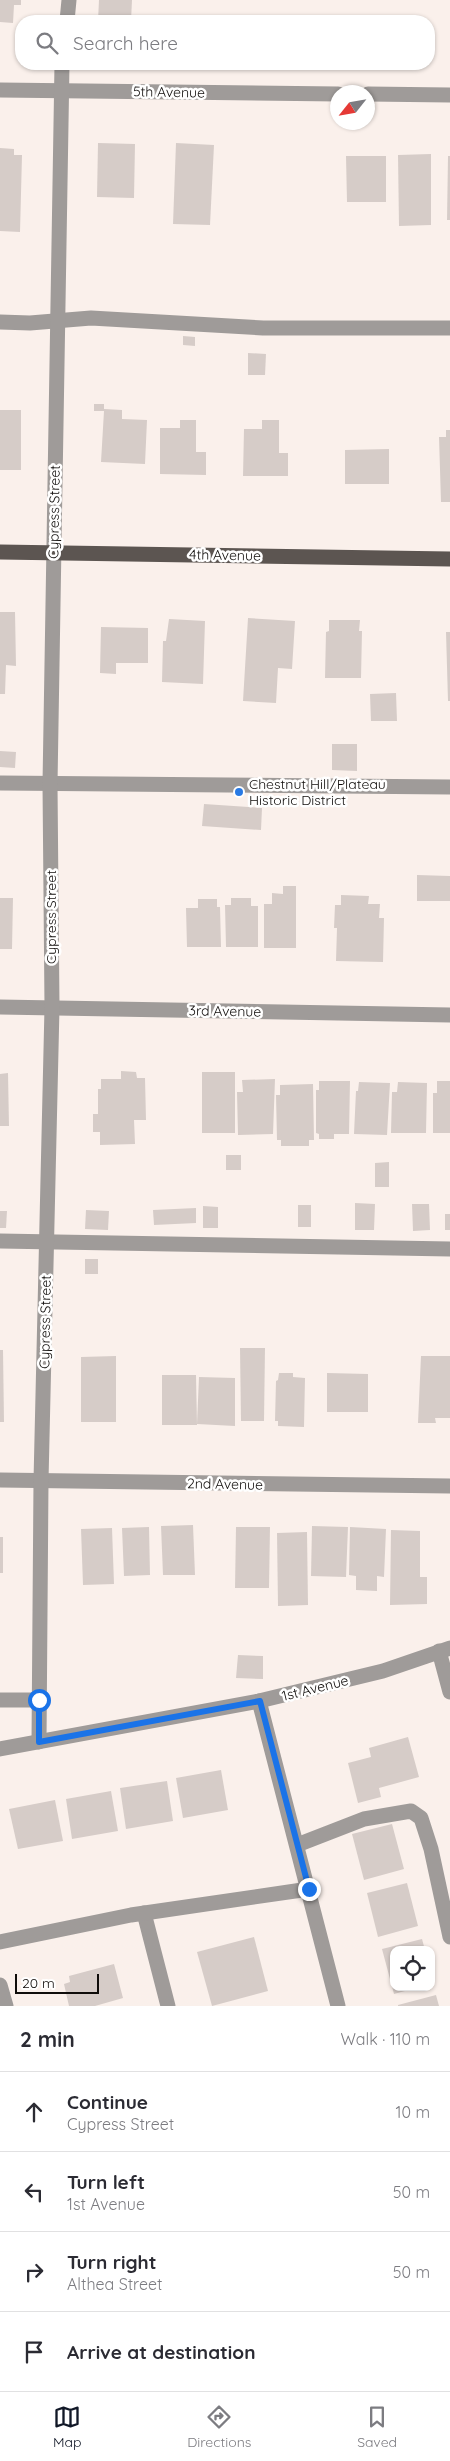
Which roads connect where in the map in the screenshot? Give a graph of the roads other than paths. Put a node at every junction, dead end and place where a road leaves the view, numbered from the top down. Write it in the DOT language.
graph roads {
  1 [pos="70,0"];
  2 [pos="68,15"];
  3 [pos="62,70"];
  4 [pos="0,90"];
  5 [pos="60,91"];
  6 [pos="330,94"];
  7 [pos="375,94"];
  8 [pos="450,95"];
  9 [pos="57,320"];
  10 [pos="0,322"];
  11 [pos="450,328"];
  12 [pos="0,552"];
  13 [pos="54,552"];
  14 [pos="450,559"];
  15 [pos="0,783"];
  16 [pos="50,784"];
  17 [pos="450,787"];
  18 [pos="0,1007"];
  19 [pos="52,1007"];
  20 [pos="450,1016"];
  21 [pos="0,1241"];
  22 [pos="46,1242"];
  23 [pos="450,1249"];
  24 [pos="0,1480"];
  25 [pos="41,1481"];
  26 [pos="450,1486"];
  27 [pos="445,1650"];
  28 [pos="450,1692"];
  29 [pos="0,1700"];
  30 [pos="39,1700"];
  31 [pos="260,1701"];
  32 [pos="39,1742"];
  33 [pos="0,1749"];
  34 [pos="298,1845"];
  35 [pos="309,1889"];
  36 [pos="144,1913"];
  37 [pos="450,1937"];
  38 [pos="0,1942"];
  39 [pos="0,1985"];
  40 [pos="6,2006"];
  41 [pos="168,2006"];
  42 [pos="338,2006"];
  1 -- 2 [label="street"];
  3 -- 5 [label="street, Cypress Street"];
  4 -- 5 [label="street, 5th Avenue"];
  5 -- 6 [label="street, 5th Avenue"];
  5 -- 9 [label="street, Cypress Street"];
  7 -- 8 [label="street"];
  9 -- 10 [label="street"];
  9 -- 11 [label="street"];
  9 -- 13 [label="street, Cypress Street"];
  12 -- 13 [label="main road, 4th Avenue"];
  13 -- 14 [label="main road, 4th Avenue"];
  13 -- 16 [label="street, Cypress Street"];
  15 -- 16 [label="street"];
  16 -- 17 [label="street"];
  16 -- 19 [label="street, Cypress Street"];
  18 -- 19 [label="street, 3rd Avenue"];
  19 -- 20 [label="street, 3rd Avenue"];
  19 -- 22 [label="street, Cypress Street"];
  21 -- 22 [label="street"];
  22 -- 23 [label="street"];
  22 -- 25 [label="street, Cypress Street"];
  24 -- 25 [label="street, 2nd Avenue"];
  25 -- 26 [label="street, 2nd Avenue"];
  25 -- 30 [label="street, Cypress Street"];
  27 -- 28 [label="street"];
  27 -- 31 [label="street, 1st Avenue"];
  29 -- 30 [label="street"];
  30 -- 32 [label="street, Cypress Street"];
  31 -- 32 [label="street, 1st Avenue"];
  31 -- 34 [label="street"];
  32 -- 33 [label="street, 1st Avenue"];
  34 -- 35 [label="street"];
  34 -- 37 [label="street"];
  35 -- 36 [label="street"];
  35 -- 42 [label="street"];
  36 -- 38 [label="street"];
  36 -- 41 [label="street"];
  39 -- 40 [label="street"];
}
